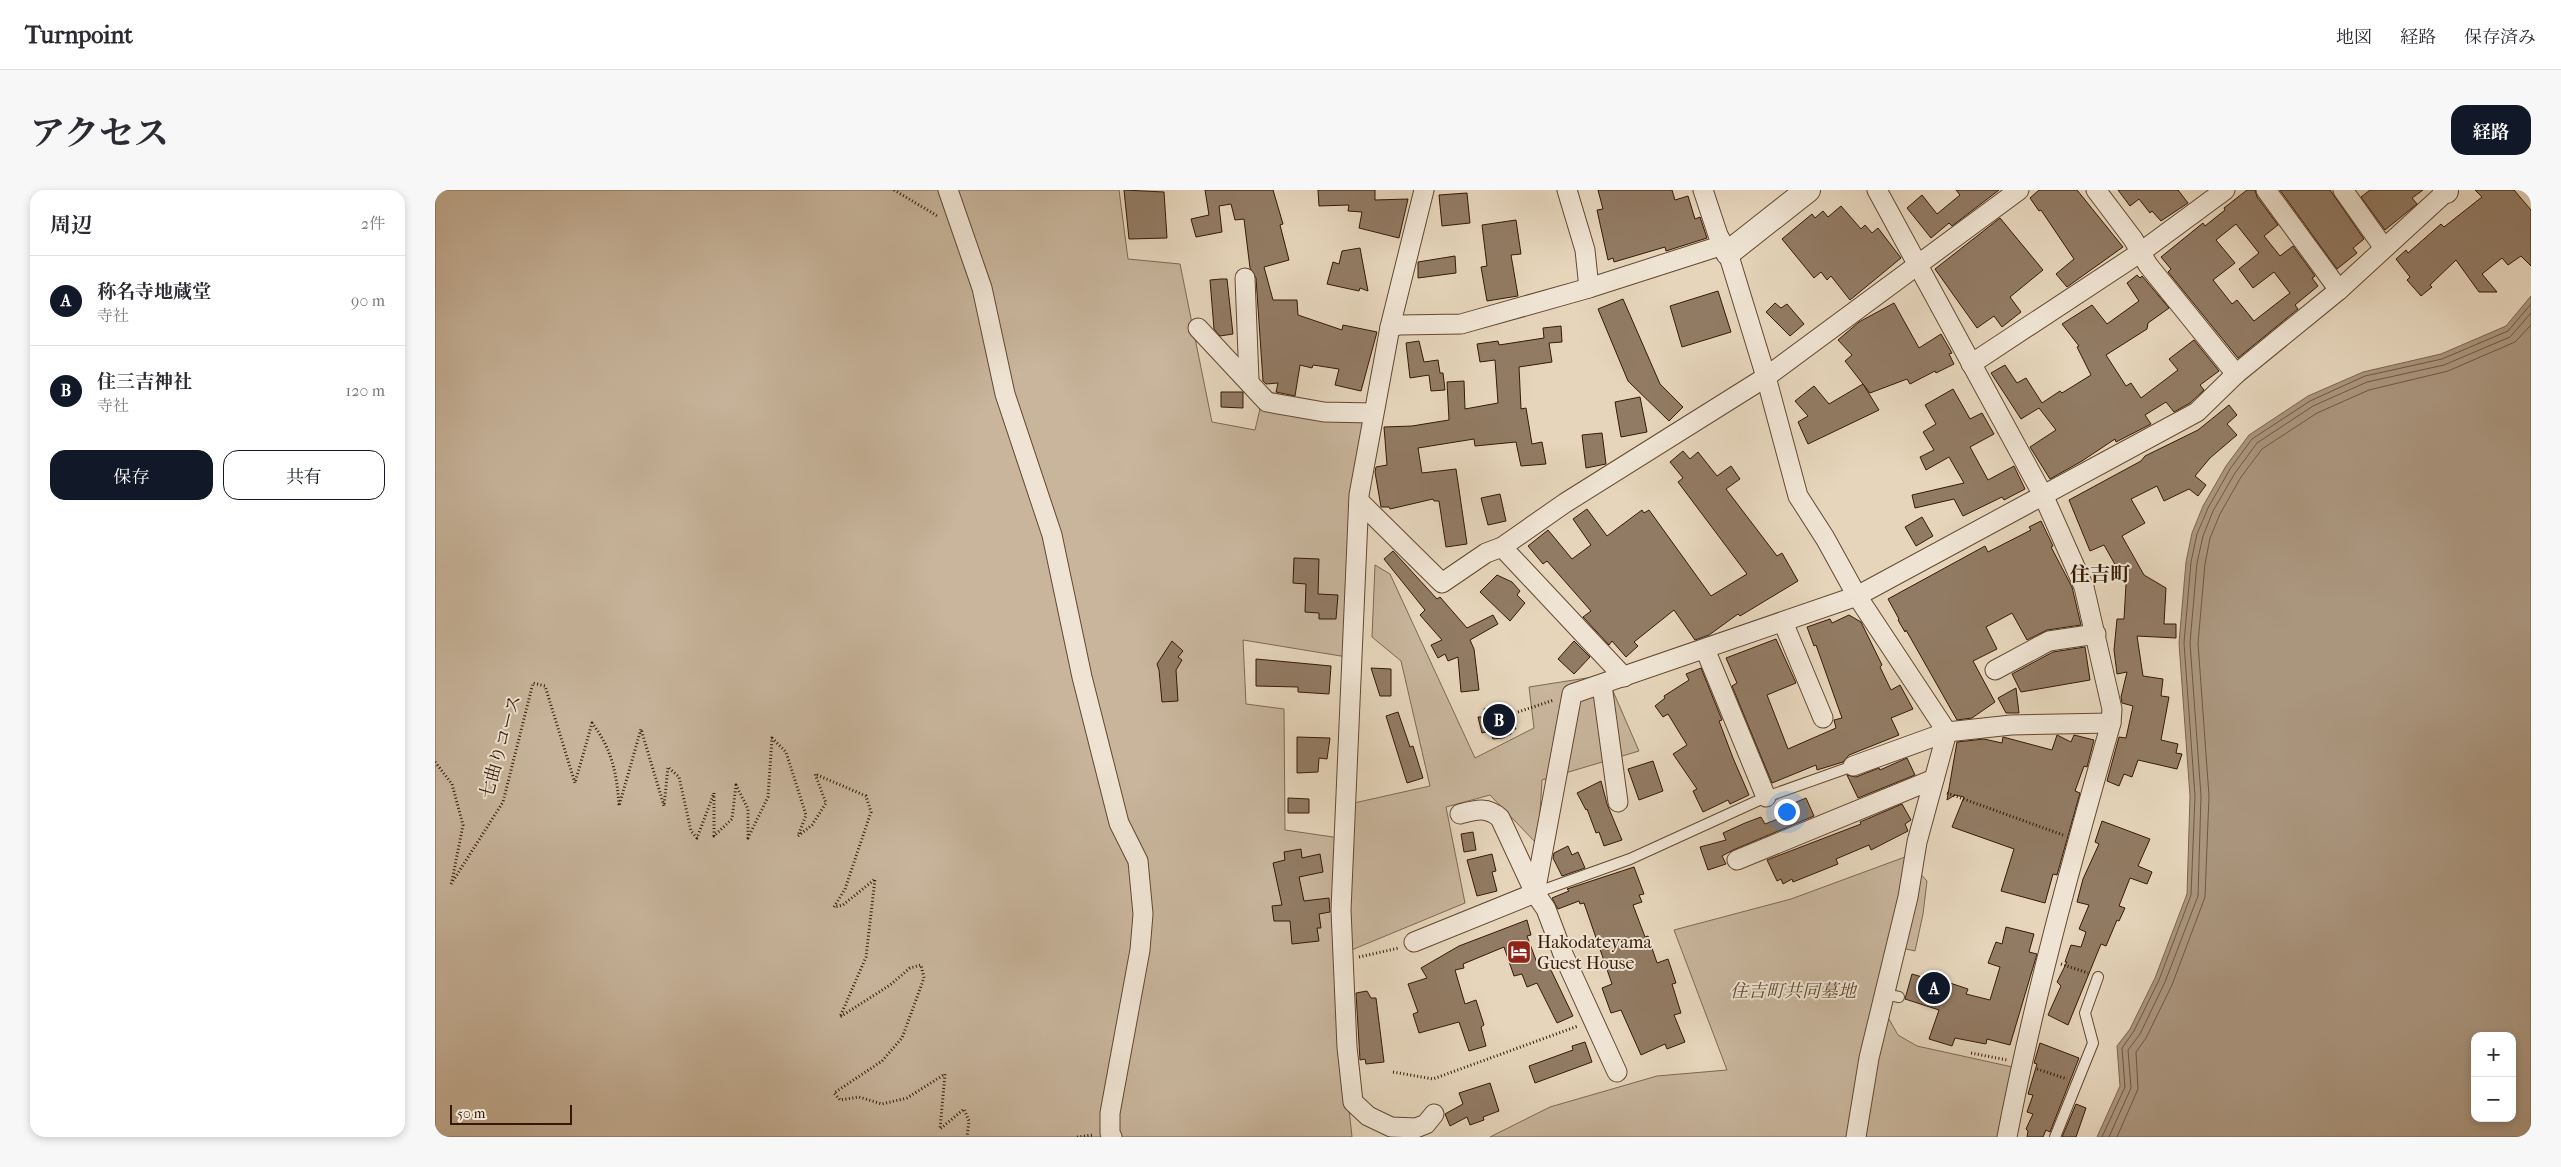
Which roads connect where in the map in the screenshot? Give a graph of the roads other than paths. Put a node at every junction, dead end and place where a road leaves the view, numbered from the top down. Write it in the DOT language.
graph roads {
  1 [pos="948,190"];
  2 [pos="1424,190"];
  3 [pos="1567,190"];
  4 [pos="1703,190"];
  5 [pos="1808,190"];
  6 [pos="1877,190"];
  7 [pos="2019,190"];
  8 [pos="2096,190"];
  9 [pos="2225,190"];
  10 [pos="2265,190"];
  11 [pos="2343,190"];
  12 [pos="2446,190"];
  13 [pos="2384,248"];
  14 [pos="1726,249"];
  15 [pos="2141,252"];
  16 [pos="1917,266"];
  17 [pos="1245,278"];
  18 [pos="1589,288"];
  19 [pos="2339,290"];
  20 [pos="1390,327"];
  21 [pos="1198,328"];
  22 [pos="1971,364"];
  23 [pos="2236,374"];
  24 [pos="1766,377"];
  25 [pos="1249,380"];
  26 [pos="1373,413"];
  27 [pos="2044,496"];
  28 [pos="1359,501"];
  29 [pos="1502,547"];
  30 [pos="1857,596"];
  31 [pos="1783,622"];
  32 [pos="2096,634"];
  33 [pos="1705,649"];
  34 [pos="1995,670"];
  35 [pos="1624,677"];
  36 [pos="1602,685"];
  37 [pos="1823,718"];
  38 [pos="2111,723"];
  39 [pos="1947,732"];
  40 [pos="1853,766"];
  41 [pos="1933,783"];
  42 [pos="1765,797"];
  43 [pos="1618,802"];
  44 [pos="1460,814"];
  45 [pos="1737,860"];
  46 [pos="1535,893"];
  47 [pos="1414,942"];
  48 [pos="2098,976"];
  49 [pos="1617,1072"];
  50 [pos="1434,1114"];
  51 [pos="1112,1137"];
  52 [pos="1856,1137"];
  53 [pos="2007,1137"];
  54 [pos="2055,1137"];
  1 -- 51 [label="street"];
  2 -- 20 [label="street"];
  3 -- 18 [label="street"];
  4 -- 14 [label="street"];
  5 -- 14 [label="street"];
  6 -- 16 [label="street"];
  7 -- 16 [label="street"];
  8 -- 15 [label="street"];
  9 -- 15 [label="street"];
  10 -- 19 [label="street"];
  11 -- 13 [label="street"];
  12 -- 13 [label="street"];
  13 -- 19 [label="street"];
  14 -- 18 [label="street"];
  14 -- 24 [label="street"];
  15 -- 22 [label="street"];
  15 -- 23 [label="street"];
  16 -- 22 [label="street"];
  16 -- 24 [label="street"];
  17 -- 25 [label="street"];
  18 -- 20 [label="street"];
  19 -- 23 [label="street"];
  20 -- 26 [label="street"];
  21 -- 25 [label="street"];
  22 -- 27 [label="street"];
  23 -- 27 [label="street"];
  24 -- 29 [label="street"];
  24 -- 30 [label="street"];
  25 -- 26 [label="street"];
  26 -- 28 [label="street"];
  27 -- 30 [label="street"];
  27 -- 32 [label="street"];
  28 -- 29 [label="street"];
  28 -- 50 [label="street"];
  29 -- 35 [label="street"];
  30 -- 31 [label="street"];
  30 -- 39 [label="street"];
  31 -- 33 [label="street"];
  31 -- 37 [label="street"];
  32 -- 34 [label="street"];
  32 -- 38 [label="street"];
  33 -- 35 [label="street"];
  33 -- 42 [label="street"];
  35 -- 36 [label="street"];
  36 -- 43 [label="street"];
  36 -- 46 [label="street"];
  38 -- 39 [label="street"];
  38 -- 53 [label="street"];
  39 -- 40 [label="street"];
  39 -- 41 [label="street"];
  40 -- 42 [label="lane"];
  41 -- 45 [label="street"];
  41 -- 52 [label="street"];
  42 -- 46 [label="lane"];
  44 -- 46 [label="street"];
  46 -- 47 [label="street"];
  46 -- 49 [label="street"];
  48 -- 54 [label="lane"];
}
